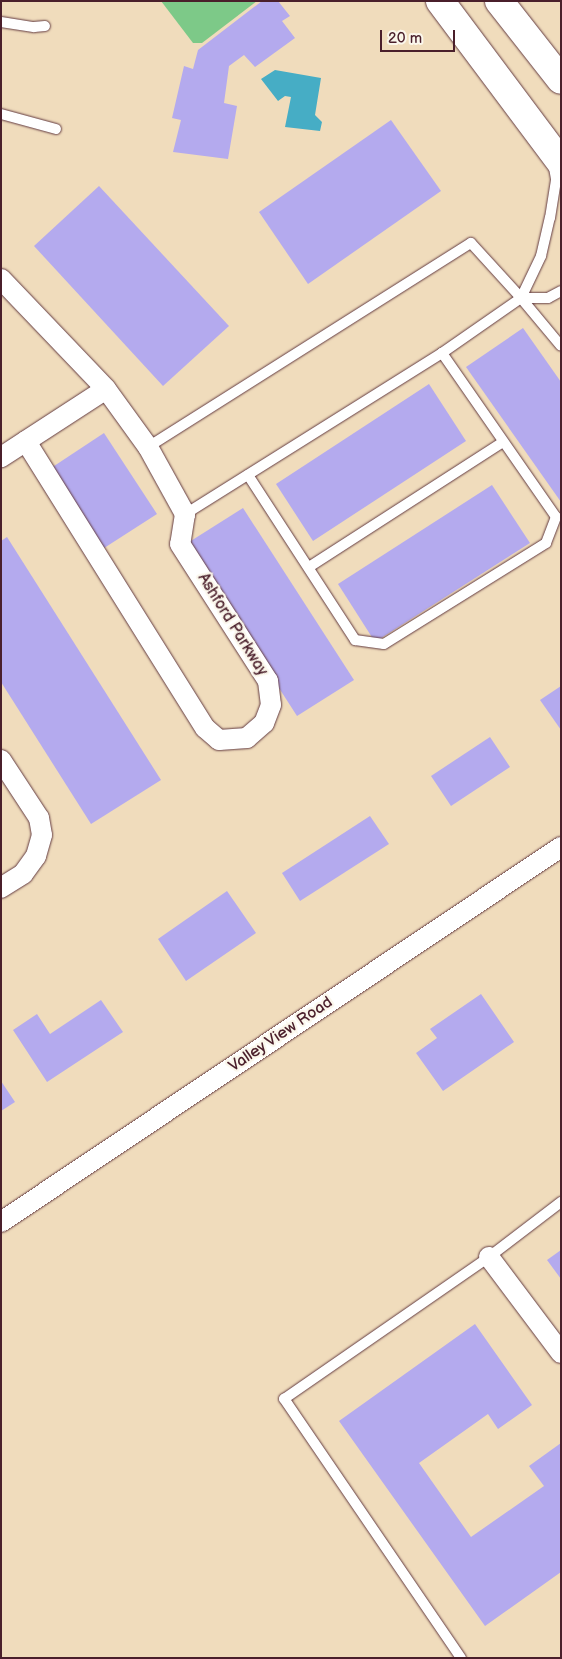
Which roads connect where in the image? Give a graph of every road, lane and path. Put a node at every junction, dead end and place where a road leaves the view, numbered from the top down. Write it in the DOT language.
graph roads {
  1 [pos="440,1"];
  2 [pos="499,1"];
  3 [pos="1,22"];
  4 [pos="45,26"];
  5 [pos="561,80"];
  6 [pos="1,114"];
  7 [pos="56,129"];
  8 [pos="556,157"];
  9 [pos="1,280"];
  10 [pos="561,291"];
  11 [pos="521,298"];
  12 [pos="561,346"];
  13 [pos="442,353"];
  14 [pos="106,389"];
  15 [pos="26,441"];
  16 [pos="503,442"];
  17 [pos="148,447"];
  18 [pos="1,457"];
  19 [pos="248,475"];
  20 [pos="185,514"];
  21 [pos="309,567"];
  22 [pos="1,760"];
  23 [pos="561,847"];
  24 [pos="1,888"];
  25 [pos="561,1202"];
  26 [pos="1,1222"];
  27 [pos="489,1257"];
  28 [pos="561,1353"];
  29 [pos="461,1658"];
  1 -- 8 [label="main road"];
  2 -- 5 [label="main road"];
  3 -- 4 [label="lane"];
  6 -- 7 [label="lane"];
  8 -- 11 [label="lane"];
  9 -- 14 [label="street"];
  10 -- 11 [label="lane"];
  11 -- 12 [label="lane"];
  11 -- 13 [label="lane"];
  11 -- 17 [label="lane"];
  13 -- 16 [label="lane"];
  13 -- 19 [label="lane"];
  14 -- 15 [label="street"];
  14 -- 17 [label="street"];
  15 -- 18 [label="street"];
  15 -- 20 [label="street, Ashford Parkway"];
  16 -- 21 [label="lane"];
  16 -- 21 [label="lane"];
  17 -- 20 [label="street"];
  19 -- 20 [label="lane"];
  19 -- 21 [label="lane"];
  22 -- 24 [label="street"];
  23 -- 26 [label="street, Valley View Road"];
  25 -- 27 [label="lane"];
  27 -- 28 [label="street"];
  27 -- 29 [label="lane"];
}
